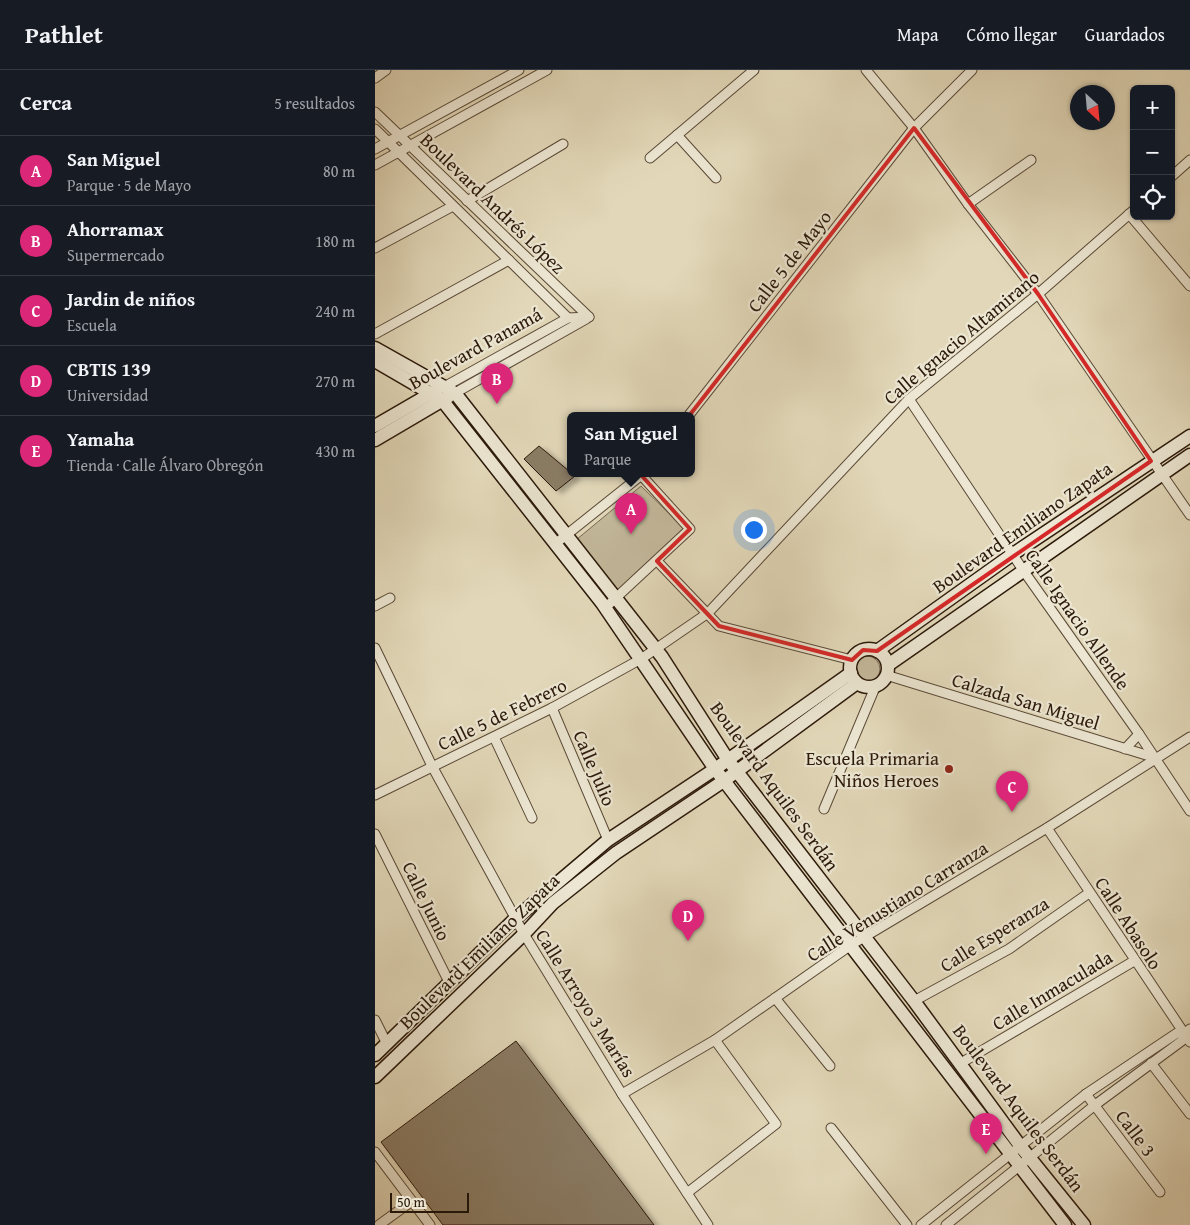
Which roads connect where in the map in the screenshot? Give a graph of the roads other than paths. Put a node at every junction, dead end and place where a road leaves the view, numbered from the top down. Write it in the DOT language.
graph roads {
  1 [pos="386,70"];
  2 [pos="519,70"];
  3 [pos="545,70"];
  4 [pos="754,70"];
  5 [pos="866,70"];
  6 [pos="972,70"];
  7 [pos="375,78"];
  8 [pos="375,112"];
  9 [pos="914,128"];
  10 [pos="375,130"];
  11 [pos="677,135"];
  12 [pos="399,137"];
  13 [pos="388,143"];
  14 [pos="563,144"];
  15 [pos="410,147"];
  16 [pos="375,150"];
  17 [pos="398,153"];
  18 [pos="650,158"];
  19 [pos="1031,160"];
  20 [pos="1190,160"];
  21 [pos="375,165"];
  22 [pos="1173,175"];
  23 [pos="716,178"];
  24 [pos="467,201"];
  25 [pos="968,204"];
  26 [pos="453,206"];
  27 [pos="1130,214"];
  28 [pos="1138,220"];
  29 [pos="375,248"];
  30 [pos="509,260"];
  31 [pos="1190,286"];
  32 [pos="1038,294"];
  33 [pos="589,317"];
  34 [pos="568,318"];
  35 [pos="375,334"];
  36 [pos="375,348"];
  37 [pos="375,361"];
  38 [pos="443,387"];
  39 [pos="455,393"];
  40 [pos="436,397"];
  41 [pos="909,399"];
  42 [pos="691,412"];
  43 [pos="375,426"];
  44 [pos="1190,436"];
  45 [pos="375,440"];
  46 [pos="1190,455"];
  47 [pos="1151,461"];
  48 [pos="1161,475"];
  49 [pos="639,477"];
  50 [pos="646,477"];
  51 [pos="1190,515"];
  52 [pos="567,534"];
  53 [pos="555,544"];
  54 [pos="1013,554"];
  55 [pos="657,561"];
  56 [pos="1023,570"];
  57 [pos="390,598"];
  58 [pos="616,598"];
  59 [pos="375,606"];
  60 [pos="605,608"];
  61 [pos="708,613"];
  62 [pos="375,648"];
  63 [pos="657,650"];
  64 [pos="877,651"];
  65 [pos="641,659"];
  66 [pos="887,670"];
  67 [pos="853,672"];
  68 [pos="876,685"];
  69 [pos="552,708"];
  70 [pos="1139,734"];
  71 [pos="494,737"];
  72 [pos="1190,737"];
  73 [pos="1125,749"];
  74 [pos="1155,758"];
  75 [pos="728,760"];
  76 [pos="432,766"];
  77 [pos="715,770"];
  78 [pos="736,772"];
  79 [pos="725,780"];
  80 [pos="375,795"];
  81 [pos="824,809"];
  82 [pos="1190,811"];
  83 [pos="532,818"];
  84 [pos="1047,828"];
  85 [pos="375,834"];
  86 [pos="608,840"];
  87 [pos="1089,893"];
  88 [pos="516,918"];
  89 [pos="524,934"];
  90 [pos="865,937"];
  91 [pos="851,946"];
  92 [pos="1134,961"];
  93 [pos="450,984"];
  94 [pos="775,998"];
  95 [pos="914,1000"];
  96 [pos="375,1020"];
  97 [pos="1187,1031"];
  98 [pos="715,1040"];
  99 [pos="1190,1042"];
  100 [pos="387,1044"];
  101 [pos="375,1055"];
  102 [pos="961,1063"];
  103 [pos="1151,1063"];
  104 [pos="830,1066"];
  105 [pos="375,1077"];
  106 [pos="622,1094"];
  107 [pos="1086,1094"];
  108 [pos="1095,1105"];
  109 [pos="1190,1114"];
  110 [pos="831,1128"];
  111 [pos="375,1152"];
  112 [pos="1020,1156"];
  113 [pos="1160,1192"];
  114 [pos="687,1193"];
  115 [pos="412,1201"];
  116 [pos="957,1221"];
  117 [pos="379,1225"];
  118 [pos="430,1225"];
  119 [pos="708,1225"];
  120 [pos="907,1225"];
  121 [pos="921,1225"];
  122 [pos="945,1225"];
  123 [pos="1065,1225"];
  124 [pos="1084,1225"];
  1 -- 7 [label="street"];
  2 -- 12 [label="street"];
  3 -- 15 [label="street"];
  4 -- 11 [label="street"];
  5 -- 9 [label="street"];
  6 -- 9 [label="street, Calle 5 de Mayo"];
  8 -- 12 [label="street, Boulevard Andrés López"];
  9 -- 25 [label="street"];
  9 -- 42 [label="street, Calle 5 de Mayo"];
  10 -- 13 [label="street, Boulevard Andrés López"];
  11 -- 18 [label="street"];
  11 -- 23 [label="street"];
  12 -- 13 [label="street"];
  12 -- 15 [label="street, Boulevard Andrés López"];
  13 -- 16 [label="street"];
  13 -- 17 [label="street, Boulevard Andrés López"];
  14 -- 24 [label="street"];
  15 -- 17 [label="street"];
  15 -- 24 [label="street, Boulevard Andrés López"];
  17 -- 21 [label="street"];
  17 -- 26 [label="street, Boulevard Andrés López"];
  19 -- 25 [label="street"];
  20 -- 22 [label="street"];
  24 -- 33 [label="street, Boulevard Andrés López"];
  25 -- 32 [label="street"];
  26 -- 29 [label="street"];
  26 -- 30 [label="street, Boulevard Andrés López"];
  27 -- 32 [label="street, Calle Ignacio Altamirano"];
  28 -- 31 [label="street"];
  30 -- 34 [label="street, Boulevard Andrés López"];
  30 -- 35 [label="street"];
  32 -- 41 [label="street, Calle Ignacio Altamirano"];
  32 -- 47 [label="street"];
  33 -- 34 [label="street"];
  33 -- 39 [label="street, Boulevard Panamá"];
  34 -- 38 [label="street, Boulevard Panamá"];
  36 -- 38 [label="street, Boulevard Aquiles Serdán"];
  37 -- 40 [label="street, Boulevard Aquiles Serdán"];
  38 -- 39 [label="street, Boulevard Aquiles Serdán"];
  38 -- 40 [label="street, Boulevard Panamá"];
  39 -- 40 [label="street, Boulevard Panamá"];
  39 -- 52 [label="street, Boulevard Aquiles Serdán"];
  40 -- 43 [label="street, Boulevard Panamá"];
  40 -- 45 [label="street, Boulevard Panamá"];
  40 -- 53 [label="street, Boulevard Aquiles Serdán"];
  41 -- 54 [label="street, Calle Ignacio Allende"];
  41 -- 61 [label="street, Calle Ignacio Altamirano"];
  44 -- 47 [label="street, Boulevard Emiliano Zapata"];
  46 -- 48 [label="street, Boulevard Emiliano Zapata"];
  47 -- 48 [label="street"];
  47 -- 54 [label="street, Boulevard Emiliano Zapata"];
  48 -- 51 [label="street"];
  48 -- 56 [label="street, Boulevard Emiliano Zapata"];
  49 -- 52 [label="street"];
  50 -- 55 [label="street"];
  52 -- 53 [label="street"];
  52 -- 58 [label="street, Boulevard Aquiles Serdán"];
  53 -- 60 [label="street, Boulevard Aquiles Serdán"];
  54 -- 56 [label="street, Calle Ignacio Allende"];
  54 -- 64 [label="street, Boulevard Emiliano Zapata"];
  55 -- 58 [label="street"];
  55 -- 61 [label="street"];
  56 -- 66 [label="street, Boulevard Emiliano Zapata"];
  56 -- 70 [label="street, Calle Ignacio Allende"];
  57 -- 59 [label="street"];
  58 -- 60 [label="street"];
  58 -- 63 [label="street, Boulevard Aquiles Serdán"];
  60 -- 65 [label="street, Boulevard Aquiles Serdán"];
  61 -- 63 [label="street, Calle Ignacio Altamirano"];
  61 -- 67 [label="street"];
  62 -- 76 [label="street, Calle Arroyo 3 Marías"];
  63 -- 65 [label="street, Calle Ignacio Altamirano"];
  63 -- 75 [label="street, Boulevard Aquiles Serdán"];
  64 -- 66 [label="street"];
  64 -- 67 [label="street"];
  65 -- 69 [label="street, Calle 5 de Febrero"];
  65 -- 77 [label="street, Boulevard Aquiles Serdán"];
  66 -- 68 [label="street"];
  66 -- 73 [label="street, Calzada San Miguel"];
  67 -- 68 [label="street"];
  67 -- 75 [label="street, Boulevard Emiliano Zapata"];
  67 -- 78 [label="street, Boulevard Emiliano Zapata"];
  68 -- 81 [label="street"];
  69 -- 71 [label="street, Calle 5 de Febrero"];
  69 -- 86 [label="street, Calle Julio"];
  70 -- 73 [label="street"];
  70 -- 74 [label="street, Calle Ignacio Allende"];
  71 -- 76 [label="street, Calle 5 de Febrero"];
  71 -- 83 [label="street"];
  72 -- 74 [label="street, Calle Venustiano Carranza"];
  73 -- 74 [label="street, Calzada San Miguel"];
  74 -- 82 [label="street, Calle Ignacio Allende"];
  74 -- 84 [label="street, Calle Venustiano Carranza"];
  75 -- 77 [label="street, Boulevard Emiliano Zapata"];
  75 -- 78 [label="street, Boulevard Aquiles Serdán"];
  76 -- 80 [label="street, Calle 5 de Febrero"];
  76 -- 88 [label="street, Calle Arroyo 3 Marías"];
  77 -- 79 [label="street, Boulevard Aquiles Serdán"];
  77 -- 86 [label="street, Boulevard Emiliano Zapata"];
  78 -- 79 [label="street, Boulevard Emiliano Zapata"];
  78 -- 90 [label="street, Boulevard Aquiles Serdán"];
  79 -- 89 [label="street, Boulevard Emiliano Zapata"];
  79 -- 91 [label="street, Boulevard Aquiles Serdán"];
  84 -- 87 [label="street, Calle Abasolo"];
  84 -- 90 [label="street, Calle Venustiano Carranza"];
  85 -- 93 [label="street, Calle Junio"];
  86 -- 88 [label="street, Boulevard Emiliano Zapata"];
  87 -- 92 [label="street, Calle Abasolo"];
  87 -- 95 [label="street, Calle Esperanza"];
  88 -- 89 [label="street, Calle Arroyo 3 Marías"];
  88 -- 93 [label="street, Boulevard Emiliano Zapata"];
  89 -- 105 [label="street, Boulevard Emiliano Zapata"];
  89 -- 106 [label="street, Calle Arroyo 3 Marías"];
  90 -- 91 [label="street, Calle Venustiano Carranza"];
  90 -- 95 [label="street, Boulevard Aquiles Serdán"];
  91 -- 94 [label="street, Calle Venustiano Carranza"];
  91 -- 112 [label="street, Boulevard Aquiles Serdán"];
  92 -- 97 [label="street, Calle Abasolo"];
  92 -- 102 [label="street, Calle Inmaculada"];
  93 -- 100 [label="street, Boulevard Emiliano Zapata"];
  94 -- 98 [label="street, Calle Venustiano Carranza"];
  94 -- 104 [label="street"];
  95 -- 102 [label="street, Boulevard Aquiles Serdán"];
  96 -- 100 [label="street"];
  97 -- 99 [label="street, Calle Abasolo"];
  97 -- 103 [label="street"];
  97 -- 107 [label="street"];
  98 -- 106 [label="street, Calle Venustiano Carranza"];
  98 -- 114 [label="street"];
  100 -- 101 [label="street, Boulevard Emiliano Zapata"];
  102 -- 112 [label="street, Boulevard Aquiles Serdán"];
  103 -- 108 [label="street"];
  103 -- 109 [label="street"];
  106 -- 114 [label="street, Calle Arroyo 3 Marías"];
  107 -- 108 [label="street, Calle 3"];
  107 -- 112 [label="street"];
  108 -- 112 [label="street"];
  108 -- 113 [label="street, Calle 3"];
  110 -- 120 [label="street"];
  111 -- 115 [label="street"];
  112 -- 116 [label="street"];
  112 -- 121 [label="street"];
  112 -- 123 [label="street, Boulevard Aquiles Serdán"];
  112 -- 124 [label="street, Boulevard Aquiles Serdán"];
  114 -- 119 [label="street, Calle Arroyo 3 Marías"];
  115 -- 117 [label="street"];
  115 -- 118 [label="street"];
  116 -- 122 [label="street"];
}
